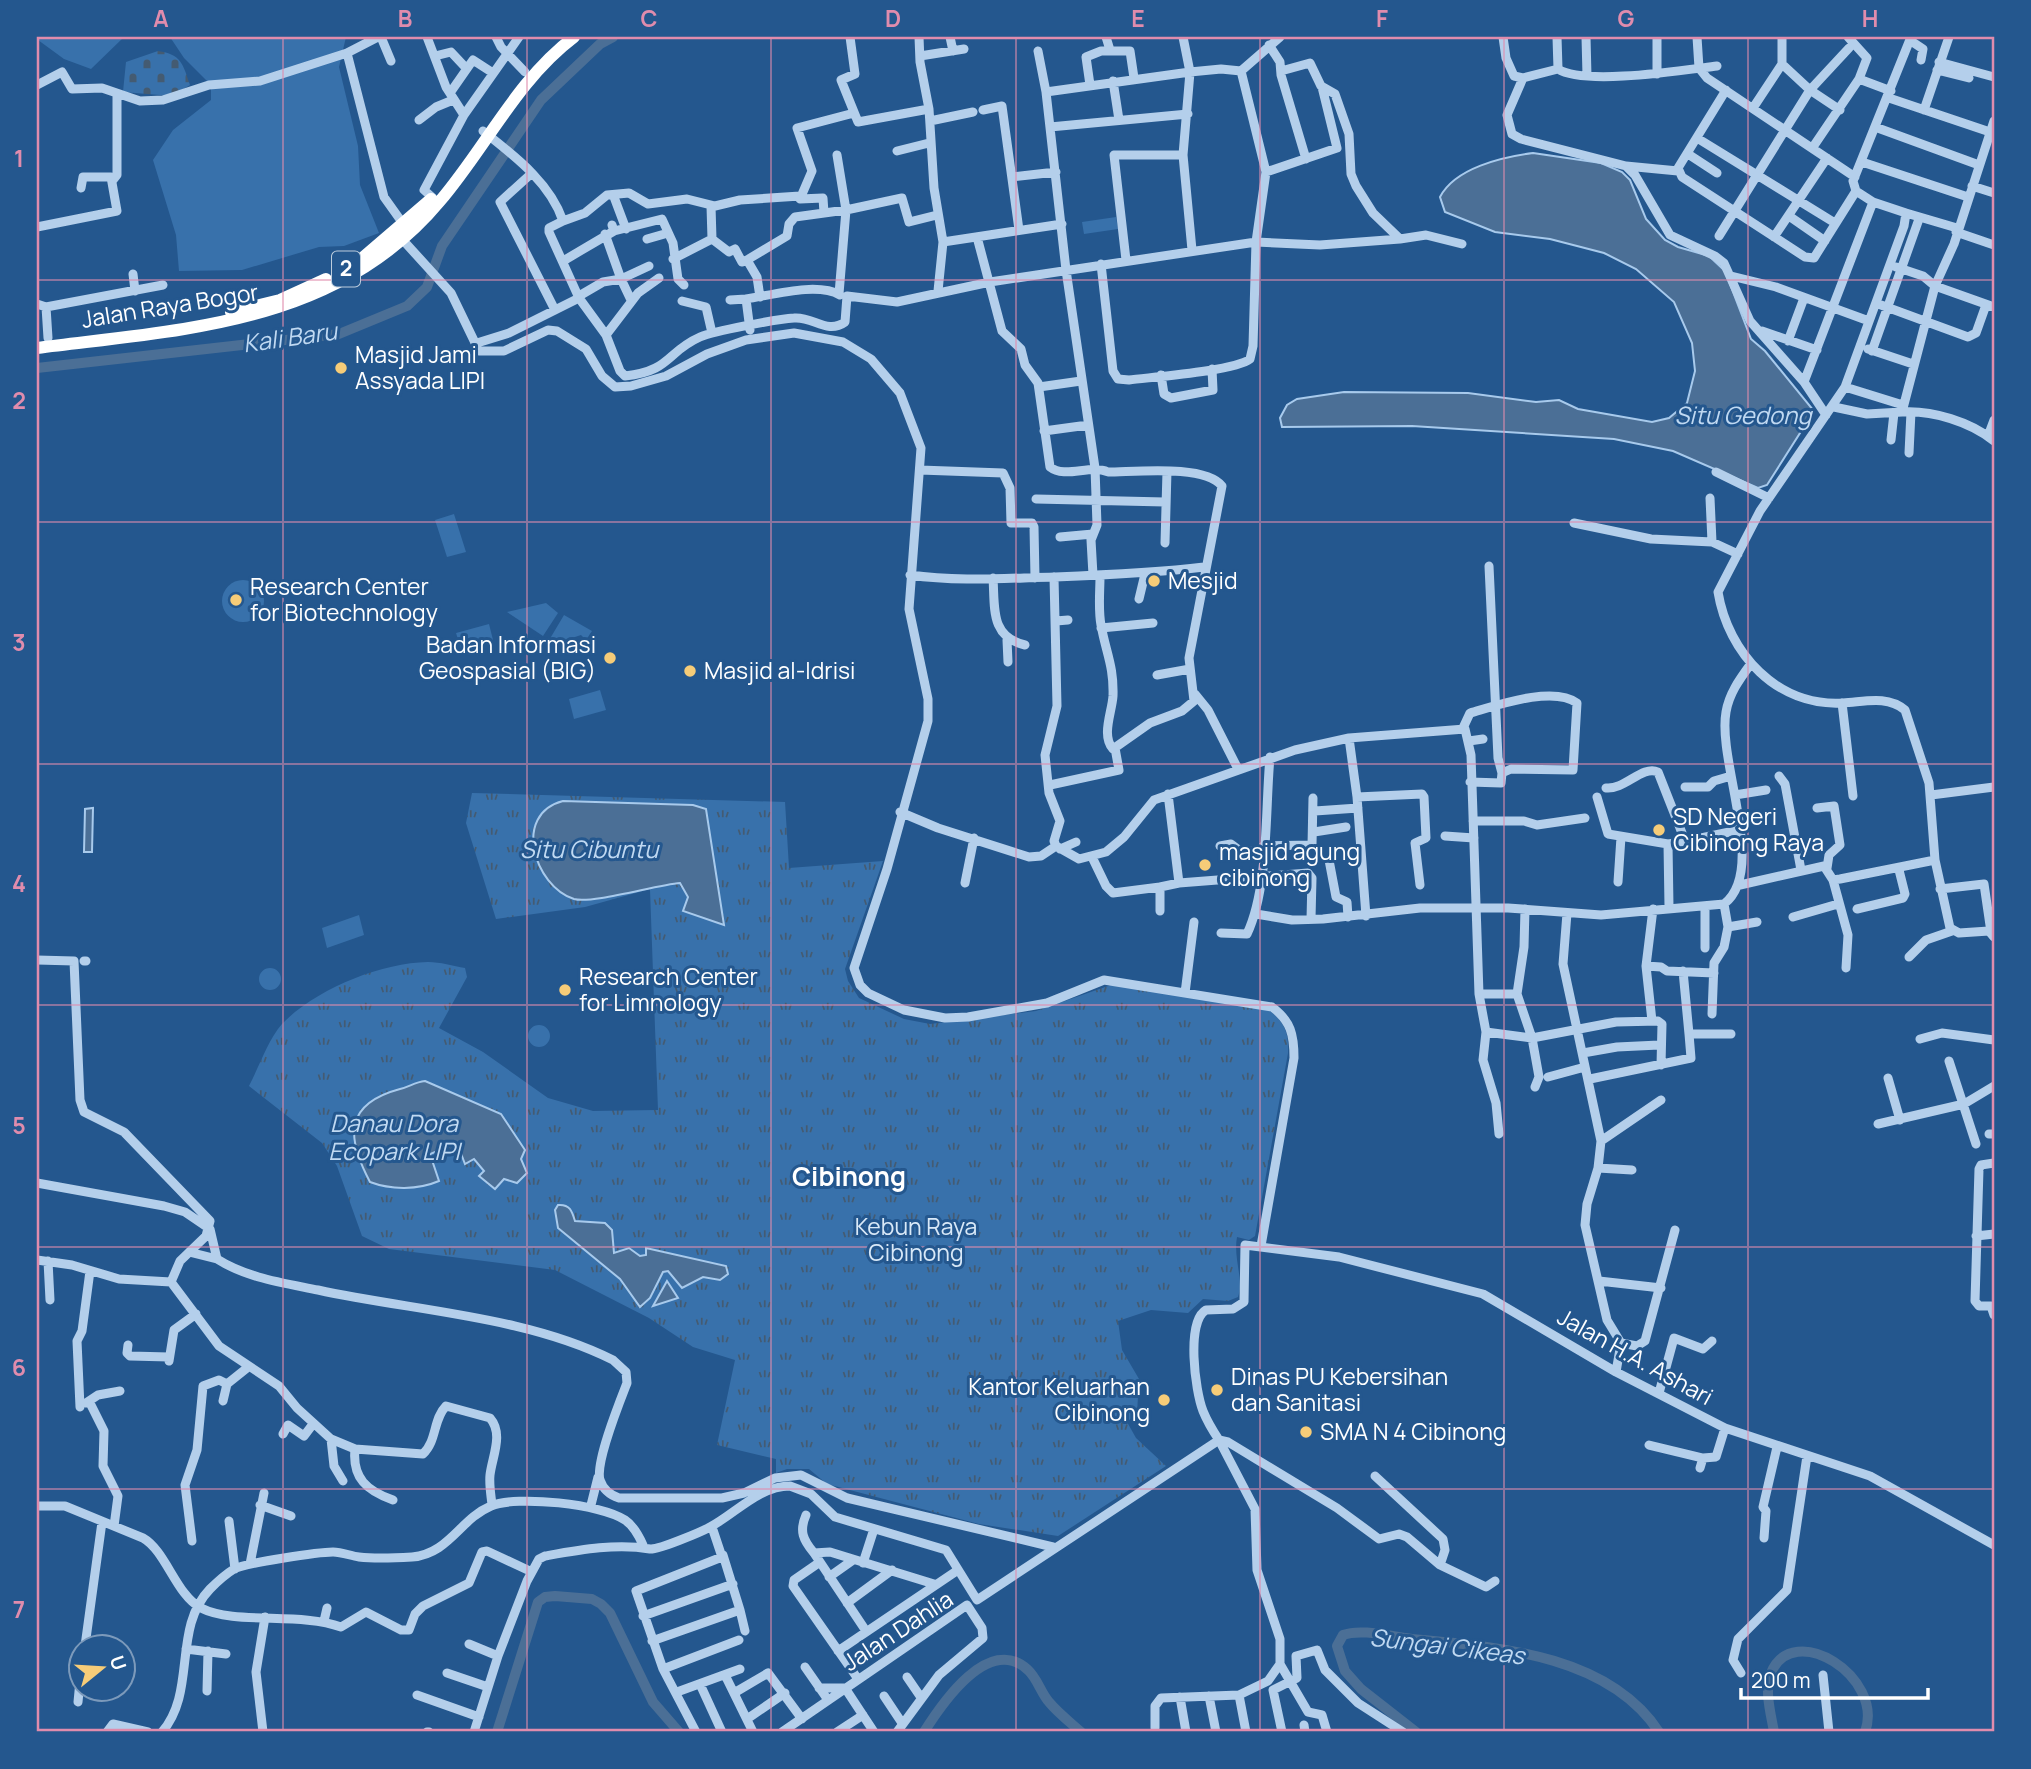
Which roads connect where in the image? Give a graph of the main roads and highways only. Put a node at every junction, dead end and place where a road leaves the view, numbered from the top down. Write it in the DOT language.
graph roads {
  1 [pos="561,37"];
  2 [pos="574,37"];
  3 [pos="489,136"];
  4 [pos="403,232"];
  5 [pos="51,340"];
  6 [pos="37,348"];
  1 -- 3 [label="highway, Jalan Raya Bogor / 2"];
  2 -- 3 [label="highway, Jalan Raya Bogor / 2"];
  3 -- 4 [label="highway, Jalan Raya Bogor / 2"];
  3 -- 4 [label="highway, Jalan Raya Bogor / 2"];
  4 -- 5 [label="highway, Jalan Raya Bogor / 2"];
  5 -- 6 [label="highway, Jalan Raya Bogor / 2"];
}
